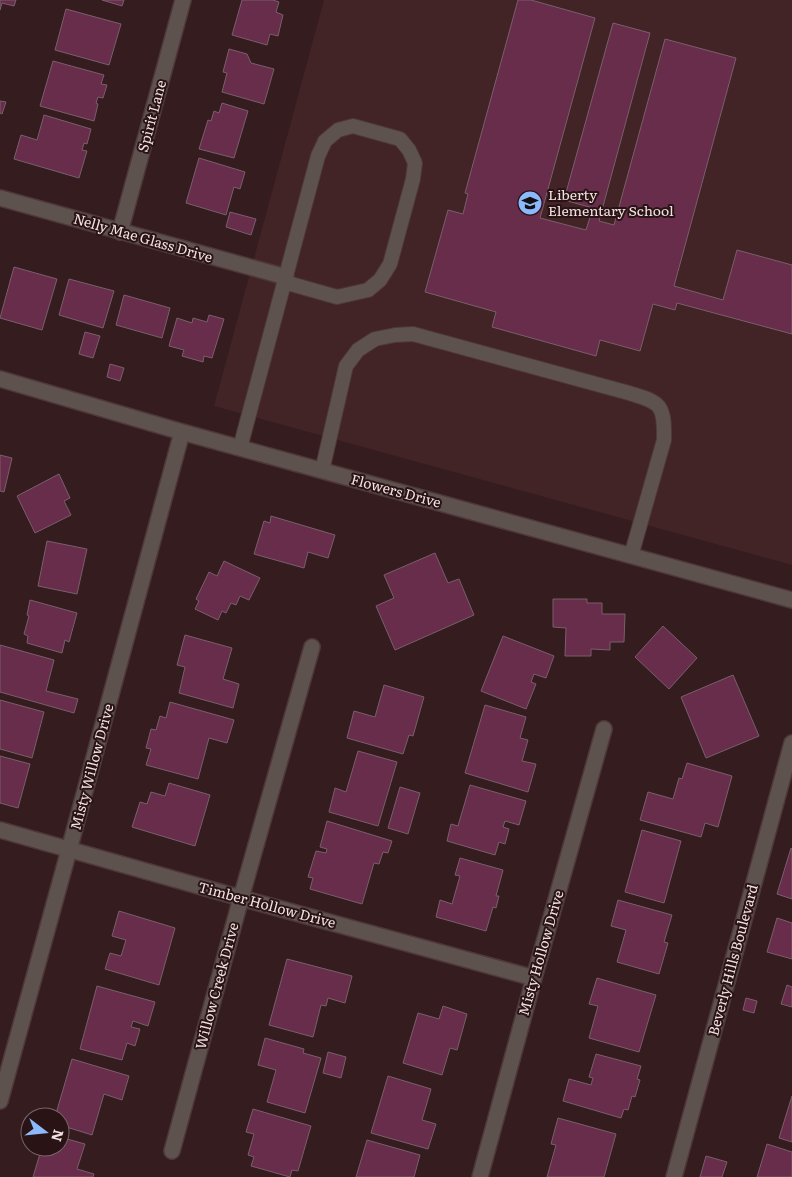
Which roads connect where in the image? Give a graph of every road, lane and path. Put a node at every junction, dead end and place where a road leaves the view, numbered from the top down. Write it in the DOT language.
graph roads {
  1 [pos="183,0"];
  2 [pos="0,198"];
  3 [pos="120,232"];
  4 [pos="285,280"];
  5 [pos="0,379"];
  6 [pos="182,432"];
  7 [pos="240,448"];
  8 [pos="322,471"];
  9 [pos="631,556"];
  10 [pos="792,600"];
  11 [pos="312,647"];
  12 [pos="604,729"];
  13 [pos="792,743"];
  14 [pos="0,830"];
  15 [pos="69,850"];
  16 [pos="241,898"];
  17 [pos="534,978"];
  18 [pos="0,1100"];
  19 [pos="172,1151"];
  20 [pos="480,1177"];
  21 [pos="674,1177"];
  1 -- 3 [label="street, Spirit Lane"];
  2 -- 3 [label="street, Nelly Mae Glass Drive"];
  3 -- 4 [label="street, Nelly Mae Glass Drive"];
  4 -- 4 [label="lane"];
  4 -- 7 [label="lane"];
  5 -- 6 [label="street, Flowers Drive"];
  6 -- 7 [label="street, Flowers Drive"];
  6 -- 15 [label="street, Misty Willow Drive"];
  7 -- 8 [label="street, Flowers Drive"];
  8 -- 9 [label="street, Flowers Drive"];
  8 -- 9 [label="lane"];
  9 -- 10 [label="street, Flowers Drive"];
  11 -- 16 [label="street, Willow Creek Drive"];
  12 -- 17 [label="street, Misty Hollow Drive"];
  13 -- 21 [label="street, Beverly Hills Boulevard"];
  14 -- 15 [label="street, Timber Hollow Drive"];
  15 -- 16 [label="street, Timber Hollow Drive"];
  15 -- 18 [label="street, Misty Willow Drive"];
  16 -- 17 [label="street, Timber Hollow Drive"];
  16 -- 19 [label="street, Willow Creek Drive"];
  17 -- 20 [label="street, Misty Hollow Drive"];
}
